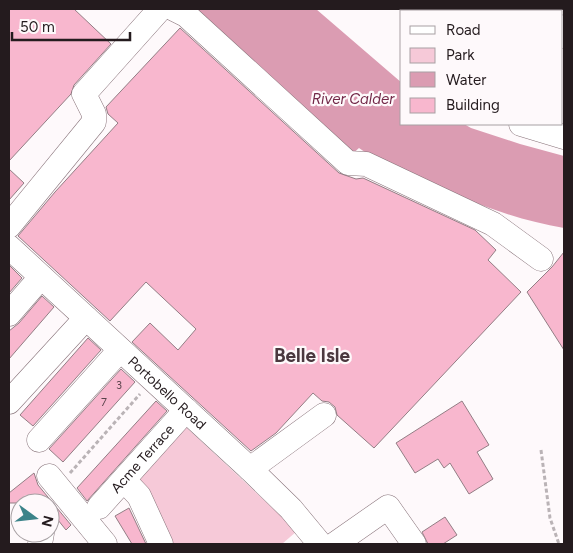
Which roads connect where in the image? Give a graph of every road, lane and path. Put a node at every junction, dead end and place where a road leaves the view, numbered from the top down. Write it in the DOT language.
graph roads {
  1 [pos="160,9"];
  2 [pos="174,9"];
  3 [pos="527,125"];
  4 [pos="564,137"];
  5 [pos="9,226"];
  6 [pos="9,247"];
  7 [pos="541,258"];
  8 [pos="41,277"];
  9 [pos="9,314"];
  10 [pos="86,318"];
  11 [pos="120,350"];
  12 [pos="153,380"];
  13 [pos="9,402"];
  14 [pos="186,410"];
  15 [pos="324,415"];
  16 [pos="39,440"];
  17 [pos="541,450"];
  18 [pos="250,470"];
  19 [pos="59,475"];
  20 [pos="124,480"];
  21 [pos="99,507"];
  22 [pos="105,544"];
  23 [pos="161,544"];
  24 [pos="320,544"];
  25 [pos="335,544"];
  26 [pos="414,544"];
  27 [pos="559,544"];
  1 -- 5 [label="street"];
  2 -- 7 [label="street"];
  3 -- 4 [label="street"];
  6 -- 8 [label="street, Portobello Road"];
  8 -- 9 [label="street"];
  8 -- 10 [label="street, Portobello Road"];
  10 -- 11 [label="street, Portobello Road"];
  10 -- 13 [label="street"];
  11 -- 12 [label="street, Portobello Road"];
  11 -- 16 [label="street"];
  12 -- 14 [label="street, Portobello Road"];
  12 -- 19 [label="path"];
  14 -- 18 [label="street, Portobello Road"];
  14 -- 20 [label="street, Acme Terrace"];
  15 -- 18 [label="street"];
  17 -- 27 [label="path"];
  18 -- 24 [label="street, Portobello Road"];
  19 -- 22 [label="street"];
  20 -- 21 [label="street, Acme Terrace"];
  20 -- 23 [label="street"];
  25 -- 26 [label="street"];
}
